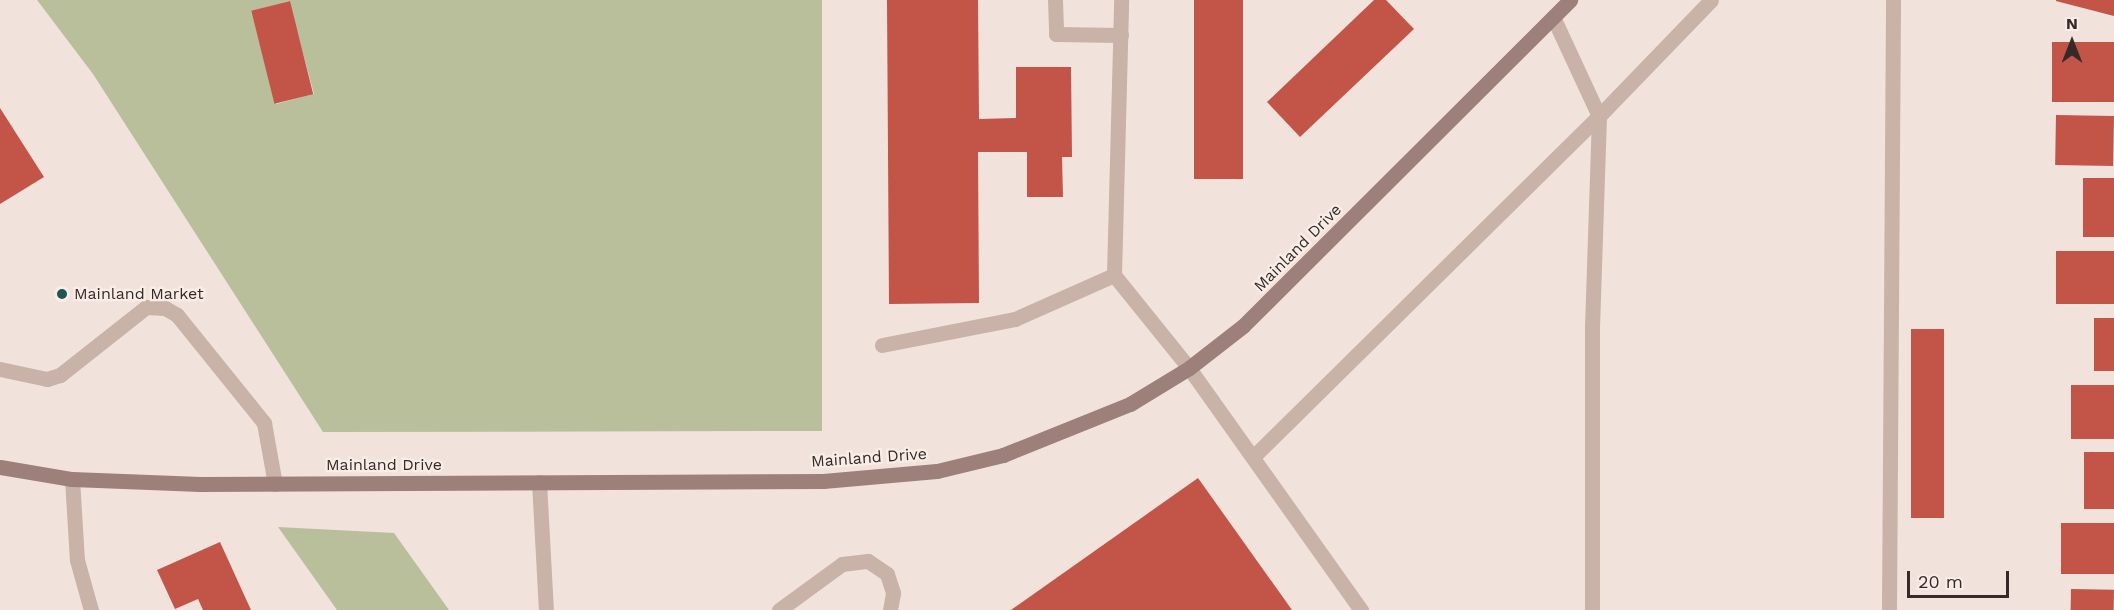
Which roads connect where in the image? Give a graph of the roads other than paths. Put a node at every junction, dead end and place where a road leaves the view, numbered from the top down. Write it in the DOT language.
graph roads {
  1 [pos="1055,0"];
  2 [pos="1121,0"];
  3 [pos="1570,0"];
  4 [pos="1711,0"];
  5 [pos="1893,0"];
  6 [pos="1553,17"];
  7 [pos="1121,35"];
  8 [pos="1599,116"];
  9 [pos="1114,275"];
  10 [pos="882,345"];
  11 [pos="1189,368"];
  12 [pos="0,369"];
  13 [pos="1253,457"];
  14 [pos="0,467"];
  15 [pos="72,479"];
  16 [pos="539,483"];
  17 [pos="275,484"];
  18 [pos="91,610"];
  19 [pos="546,610"];
  20 [pos="779,610"];
  21 [pos="890,610"];
  22 [pos="1361,610"];
  23 [pos="1592,610"];
  24 [pos="1889,610"];
  1 -- 7 [label="street"];
  2 -- 7 [label="street"];
  3 -- 6 [label="main road, Mainland Drive"];
  4 -- 8 [label="street"];
  5 -- 24 [label="street"];
  6 -- 8 [label="street"];
  6 -- 11 [label="main road, Mainland Drive"];
  7 -- 9 [label="street"];
  8 -- 13 [label="street"];
  8 -- 23 [label="street"];
  9 -- 10 [label="street"];
  9 -- 11 [label="street"];
  11 -- 13 [label="street"];
  11 -- 16 [label="main road, Mainland Drive"];
  12 -- 17 [label="street"];
  13 -- 22 [label="street"];
  14 -- 15 [label="main road, Mainland Drive"];
  15 -- 17 [label="main road, Mainland Drive"];
  15 -- 18 [label="street"];
  16 -- 17 [label="main road, Mainland Drive"];
  16 -- 19 [label="street"];
  20 -- 21 [label="street"];
}
